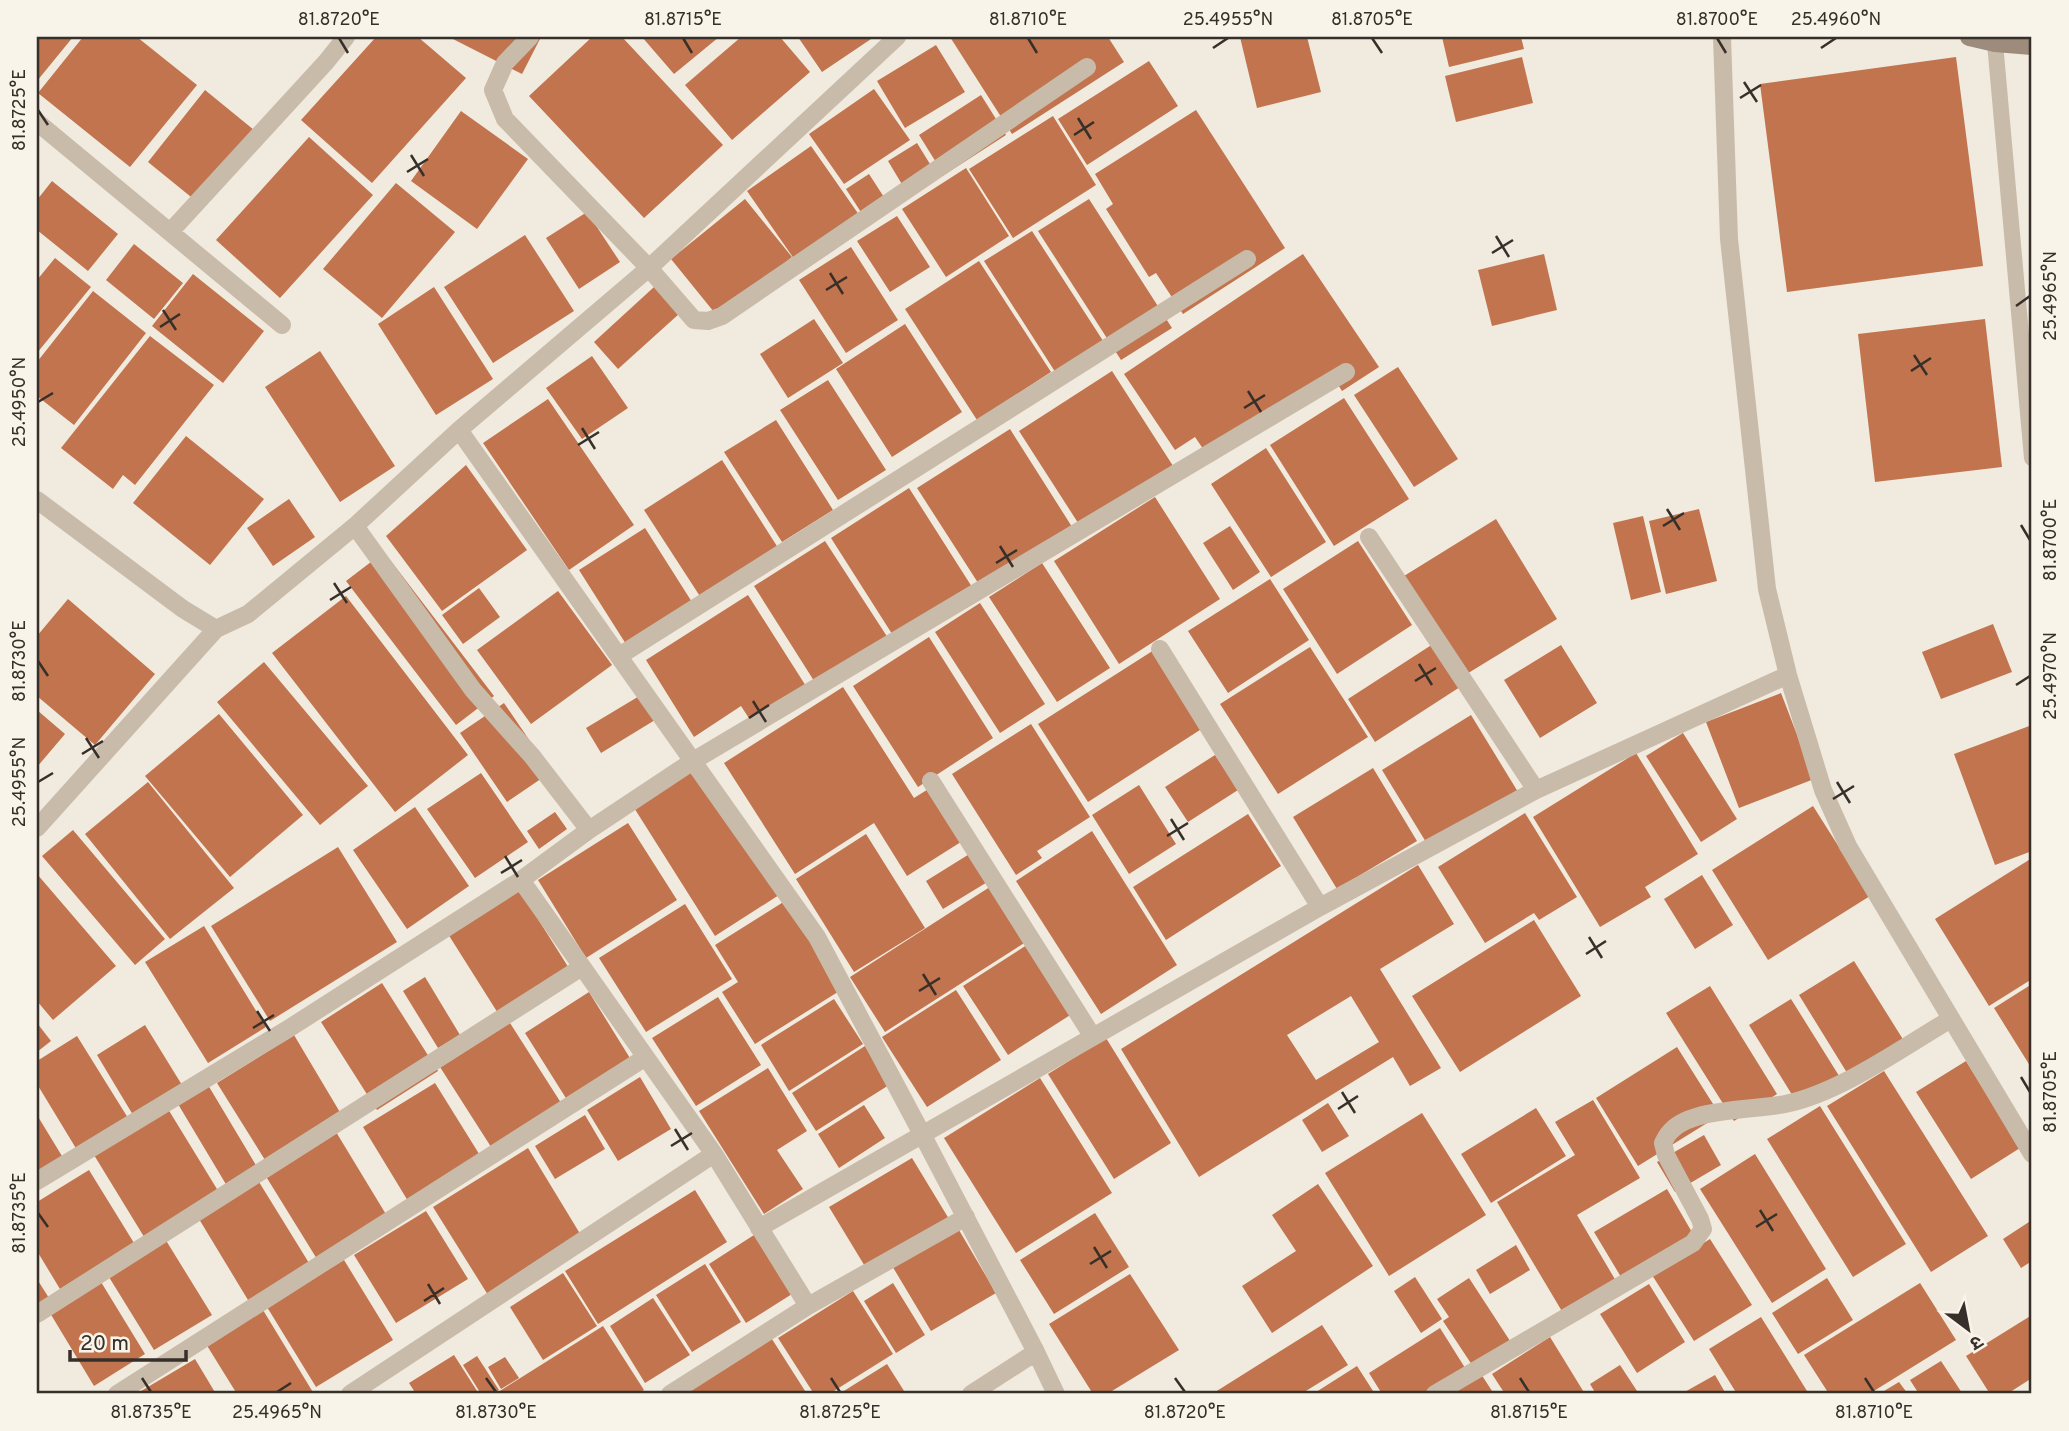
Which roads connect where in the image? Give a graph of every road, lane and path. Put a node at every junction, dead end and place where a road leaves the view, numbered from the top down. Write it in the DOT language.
graph roads {
  1 [pos="346,37"];
  2 [pos="530,37"];
  3 [pos="898,37"];
  4 [pos="1723,37"];
  5 [pos="1969,37"];
  6 [pos="1995,43"];
  7 [pos="2032,46"];
  8 [pos="1087,67"];
  9 [pos="37,122"];
  10 [pos="170,232"];
  11 [pos="1247,258"];
  12 [pos="649,268"];
  13 [pos="282,325"];
  14 [pos="1346,372"];
  15 [pos="459,430"];
  16 [pos="2032,458"];
  17 [pos="37,500"];
  18 [pos="355,526"];
  19 [pos="1369,537"];
  20 [pos="216,629"];
  21 [pos="1160,649"];
  22 [pos="619,656"];
  23 [pos="1788,675"];
  24 [pos="693,761"];
  25 [pos="931,781"];
  26 [pos="1536,790"];
  27 [pos="37,828"];
  28 [pos="589,830"];
  29 [pos="521,880"];
  30 [pos="1320,907"];
  31 [pos="582,967"];
  32 [pos="1951,1019"];
  33 [pos="1093,1037"];
  34 [pos="646,1057"];
  35 [pos="922,1134"];
  36 [pos="714,1154"];
  37 [pos="2032,1154"];
  38 [pos="37,1181"];
  39 [pos="965,1217"];
  40 [pos="760,1228"];
  41 [pos="808,1306"];
  42 [pos="37,1314"];
  43 [pos="1036,1352"];
  44 [pos="117,1394"];
  45 [pos="350,1394"];
  46 [pos="670,1394"];
  47 [pos="971,1394"];
  48 [pos="1056,1394"];
  49 [pos="1435,1394"];
  1 -- 10 [label="street"];
  2 -- 12 [label="street"];
  3 -- 12 [label="street"];
  4 -- 23 [label="street"];
  5 -- 6 [label="street"];
  6 -- 7 [label="street"];
  6 -- 16 [label="lane"];
  8 -- 12 [label="street"];
  9 -- 10 [label="street"];
  10 -- 13 [label="street"];
  11 -- 22 [label="street"];
  12 -- 15 [label="street"];
  14 -- 24 [label="street"];
  15 -- 18 [label="street"];
  15 -- 22 [label="street"];
  17 -- 20 [label="street"];
  18 -- 20 [label="street"];
  18 -- 28 [label="street"];
  19 -- 26 [label="street"];
  20 -- 27 [label="street"];
  21 -- 30 [label="street"];
  22 -- 24 [label="street"];
  23 -- 26 [label="street"];
  23 -- 32 [label="street"];
  24 -- 28 [label="street"];
  24 -- 35 [label="street"];
  25 -- 33 [label="street"];
  26 -- 30 [label="street"];
  28 -- 29 [label="street"];
  29 -- 31 [label="street"];
  29 -- 38 [label="street"];
  30 -- 33 [label="street"];
  31 -- 34 [label="street"];
  31 -- 42 [label="street"];
  32 -- 37 [label="street"];
  32 -- 49 [label="street"];
  33 -- 35 [label="street"];
  34 -- 36 [label="street"];
  34 -- 44 [label="street"];
  35 -- 39 [label="street"];
  35 -- 40 [label="street"];
  36 -- 40 [label="street"];
  36 -- 45 [label="street"];
  39 -- 41 [label="street"];
  39 -- 43 [label="street"];
  40 -- 41 [label="street"];
  41 -- 46 [label="street"];
  43 -- 47 [label="street"];
  43 -- 48 [label="street"];
}
